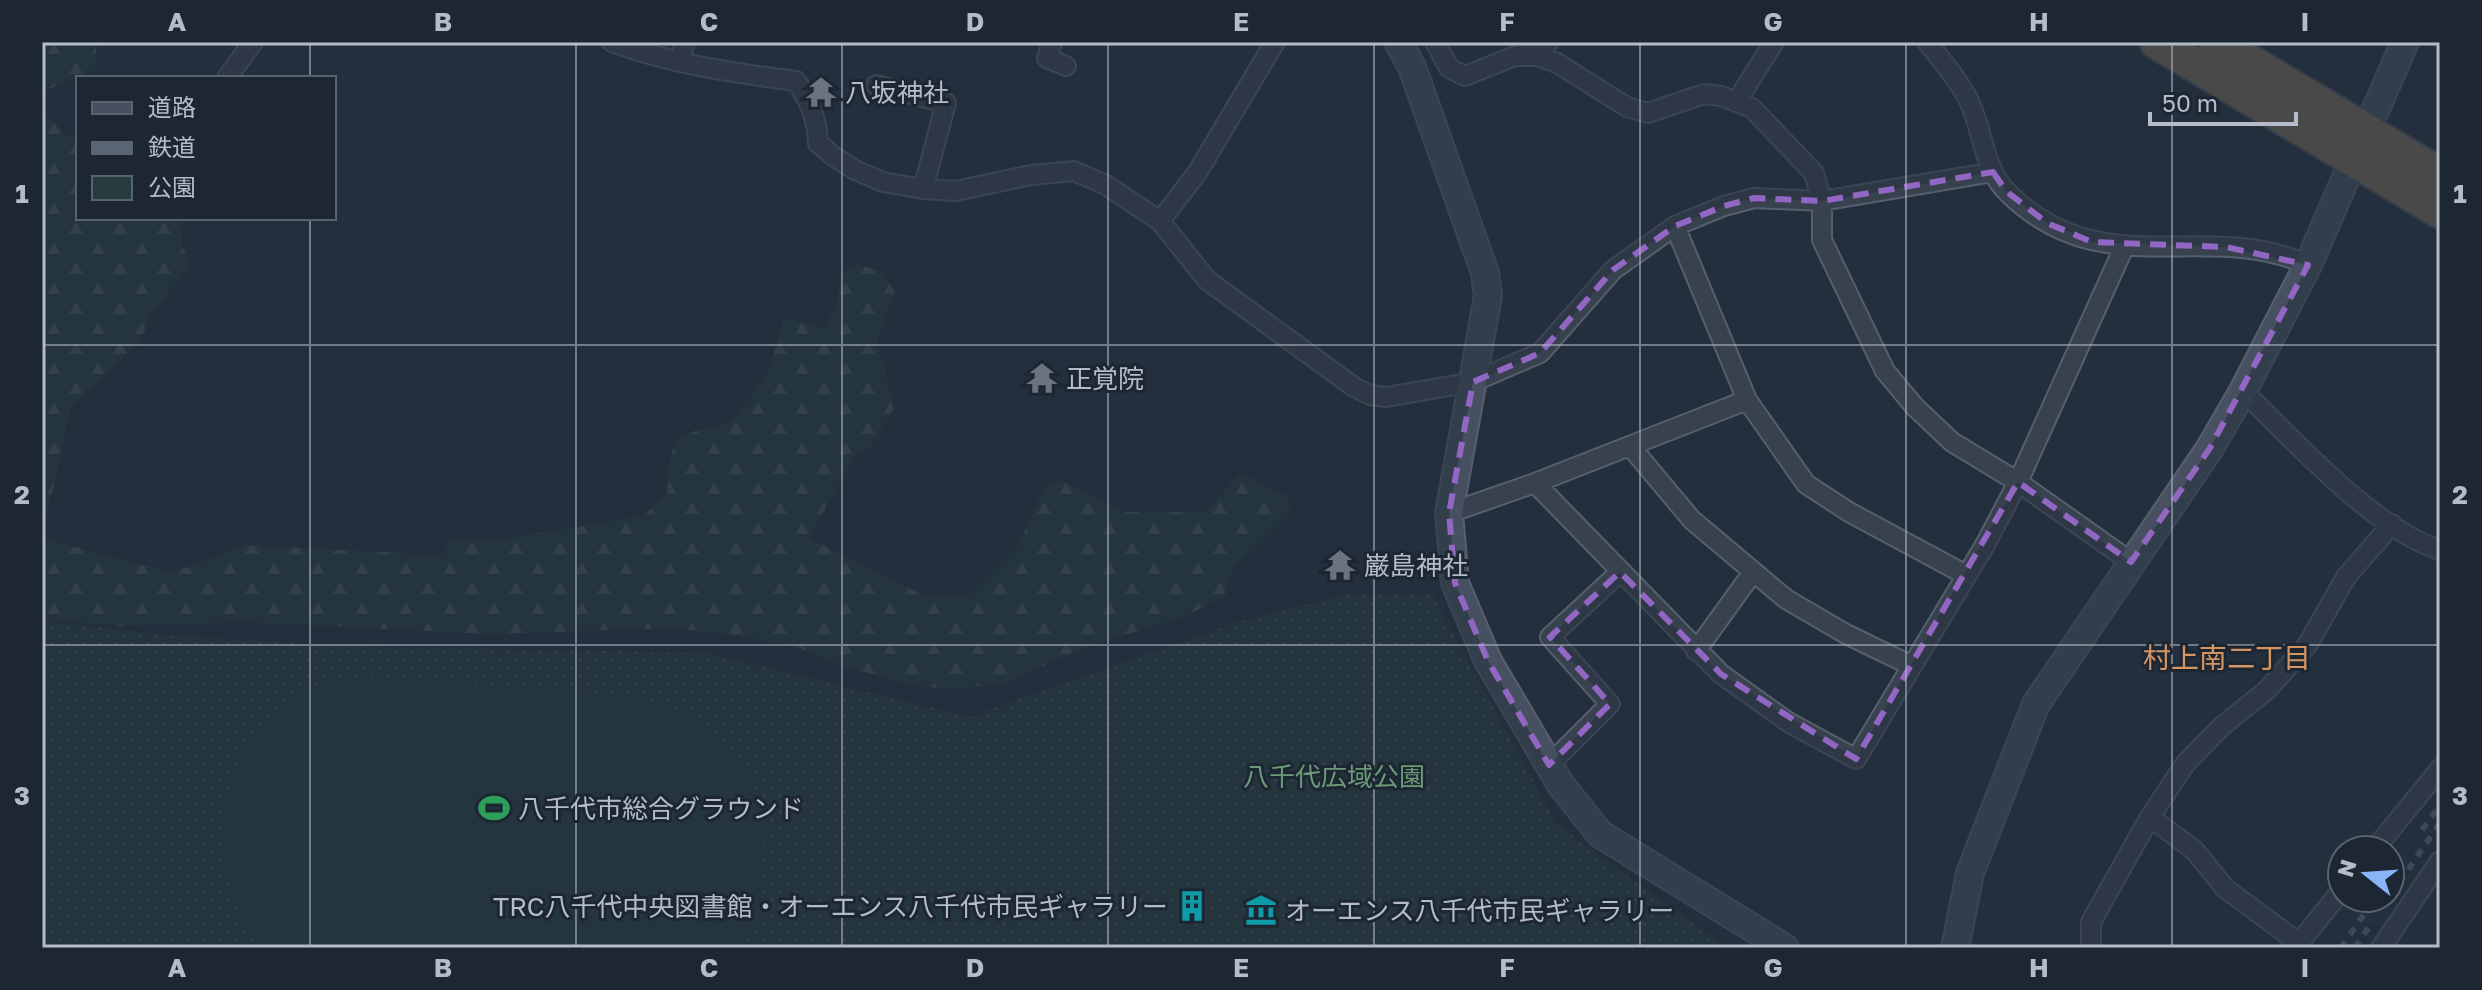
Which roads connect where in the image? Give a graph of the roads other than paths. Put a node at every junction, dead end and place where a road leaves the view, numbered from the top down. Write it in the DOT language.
graph roads {
  1 [pos="253,42"];
  2 [pos="612,42"];
  3 [pos="685,42"];
  4 [pos="1052,42"];
  5 [pos="1275,42"];
  6 [pos="1398,42"];
  7 [pos="1435,42"];
  8 [pos="1523,42"];
  9 [pos="1774,42"];
  10 [pos="1927,42"];
  11 [pos="2157,42"];
  12 [pos="2216,42"];
  13 [pos="2405,42"];
  14 [pos="1542,49"];
  15 [pos="680,62"];
  16 [pos="1066,66"];
  17 [pos="228,76"];
  18 [pos="876,85"];
  19 [pos="1737,101"];
  20 [pos="2360,146"];
  21 [pos="1993,172"];
  22 [pos="2440,175"];
  23 [pos="923,189"];
  24 [pos="1822,201"];
  25 [pos="2440,211"];
  26 [pos="1160,221"];
  27 [pos="1675,226"];
  28 [pos="2124,247"];
  29 [pos="2308,265"];
  30 [pos="1473,382"];
  31 [pos="2243,391"];
  32 [pos="1747,400"];
  33 [pos="1630,446"];
  34 [pos="2018,482"];
  35 [pos="1535,483"];
  36 [pos="1449,513"];
  37 [pos="2392,524"];
  38 [pos="2440,550"];
  39 [pos="2131,562"];
  40 [pos="1620,572"];
  41 [pos="1753,572"];
  42 [pos="1966,575"];
  43 [pos="1696,651"];
  44 [pos="1912,666"];
  45 [pos="1549,765"];
  46 [pos="2440,769"];
  47 [pos="2150,817"];
  48 [pos="2387,834"];
  49 [pos="2440,861"];
  50 [pos="2326,910"];
  51 [pos="1785,948"];
  52 [pos="1955,948"];
  53 [pos="2091,948"];
  54 [pos="2381,948"];
  1 -- 17 [label="street"];
  2 -- 15 [label="street"];
  3 -- 15 [label="street"];
  4 -- 16 [label="street"];
  5 -- 26 [label="street"];
  6 -- 30 [label="street"];
  7 -- 14 [label="street"];
  8 -- 14 [label="street"];
  9 -- 19 [label="street"];
  10 -- 21 [label="street"];
  11 -- 20 [label="highway"];
  12 -- 20 [label="highway"];
  13 -- 20 [label="street"];
  14 -- 19 [label="street"];
  15 -- 23 [label="street"];
  18 -- 23 [label="street"];
  19 -- 24 [label="street"];
  20 -- 22 [label="highway"];
  20 -- 25 [label="highway"];
  20 -- 29 [label="street"];
  21 -- 24 [label="street"];
  21 -- 28 [label="street"];
  23 -- 26 [label="street"];
  24 -- 27 [label="street"];
  24 -- 34 [label="street"];
  26 -- 30 [label="street"];
  27 -- 30 [label="street"];
  27 -- 32 [label="street"];
  28 -- 29 [label="street"];
  28 -- 34 [label="street"];
  29 -- 31 [label="street"];
  30 -- 36 [label="street"];
  31 -- 37 [label="street"];
  31 -- 39 [label="street"];
  32 -- 33 [label="street"];
  32 -- 42 [label="street"];
  33 -- 35 [label="street"];
  33 -- 41 [label="street"];
  34 -- 39 [label="street"];
  34 -- 42 [label="street"];
  35 -- 36 [label="street"];
  35 -- 40 [label="street"];
  36 -- 45 [label="street"];
  37 -- 38 [label="street"];
  37 -- 47 [label="street"];
  39 -- 52 [label="street"];
  40 -- 43 [label="street"];
  40 -- 45 [label="street"];
  41 -- 43 [label="street"];
  41 -- 44 [label="street"];
  42 -- 44 [label="street"];
  43 -- 44 [label="street"];
  45 -- 51 [label="street"];
  46 -- 48 [label="street"];
  47 -- 50 [label="street"];
  47 -- 53 [label="street"];
  49 -- 54 [label="street"];
}
